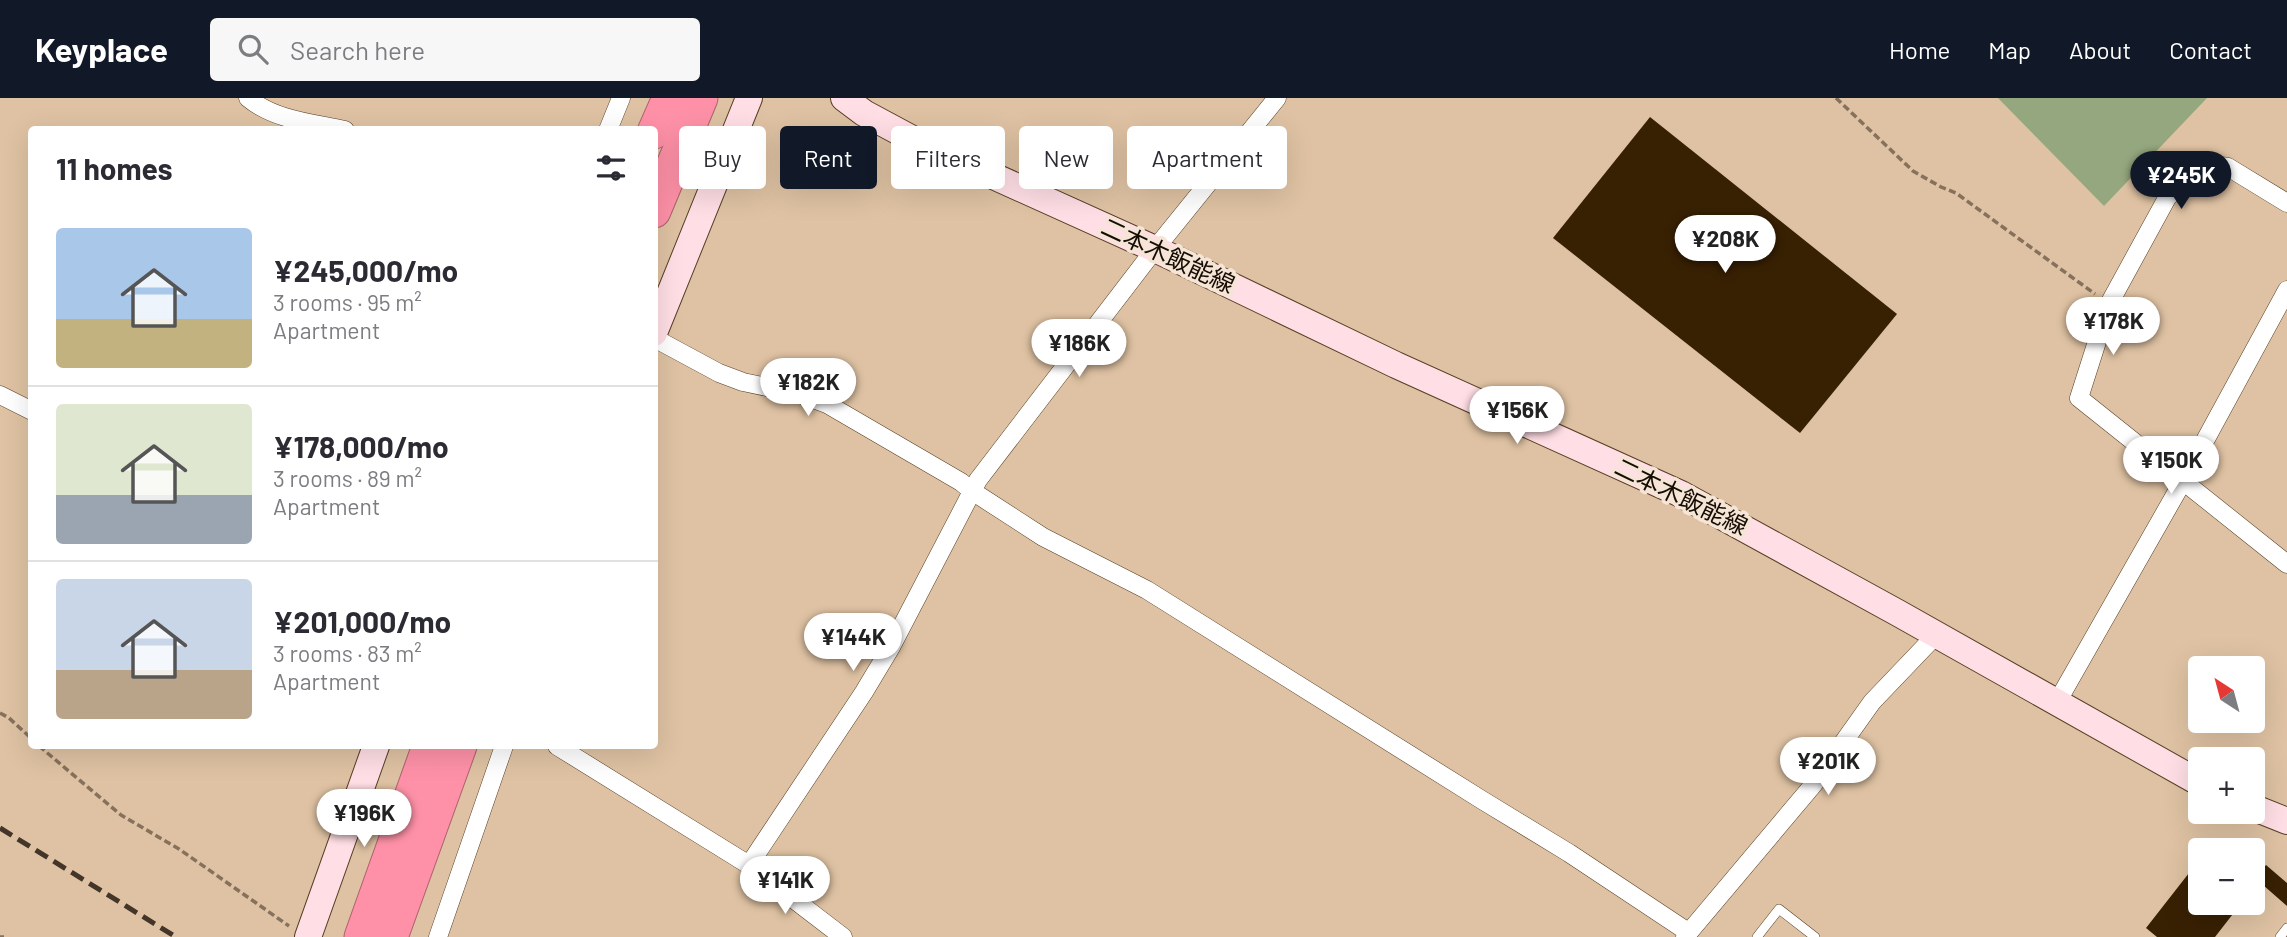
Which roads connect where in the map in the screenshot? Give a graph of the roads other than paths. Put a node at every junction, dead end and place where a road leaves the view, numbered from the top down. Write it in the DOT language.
graph roads {
  1 [pos="248,98"];
  2 [pos="621,98"];
  3 [pos="669,98"];
  4 [pos="701,98"];
  5 [pos="749,98"];
  6 [pos="844,98"];
  7 [pos="1277,98"];
  8 [pos="324,126"];
  9 [pos="610,126"];
  10 [pos="657,126"];
  11 [pos="658,201"];
  12 [pos="2287,203"];
  13 [pos="1155,249"];
  14 [pos="2287,290"];
  15 [pos="658,326"];
  16 [pos="658,338"];
  17 [pos="0,395"];
  18 [pos="28,409"];
  19 [pos="2183,481"];
  20 [pos="972,491"];
  21 [pos="2287,564"];
  22 [pos="1936,635"];
  23 [pos="2056,704"];
  24 [pos="375,749"];
  25 [pos="428,749"];
  26 [pos="459,749"];
  27 [pos="503,749"];
  28 [pos="562,749"];
  29 [pos="2188,776"];
  30 [pos="2265,812"];
  31 [pos="2287,821"];
  32 [pos="749,865"];
  33 [pos="2287,929"];
  34 [pos="301,933"];
  35 [pos="1686,935"];
  36 [pos="360,937"];
  37 [pos="391,937"];
  38 [pos="438,937"];
  39 [pos="843,937"];
  40 [pos="1757,937"];
  41 [pos="1815,937"];
  42 [pos="2280,937"];
  1 -- 8 [label="street"];
  2 -- 9 [label="street"];
  3 -- 10 [label="highway"];
  4 -- 11 [label="highway"];
  5 -- 15 [label="main road"];
  6 -- 13 [label="main road, 二本木飯能線"];
  7 -- 13 [label="street"];
  12 -- 19 [label="street"];
  13 -- 20 [label="street"];
  13 -- 22 [label="main road, 二本木飯能線"];
  14 -- 19 [label="street"];
  16 -- 20 [label="street"];
  17 -- 18 [label="street"];
  19 -- 21 [label="street"];
  19 -- 23 [label="street"];
  20 -- 32 [label="street"];
  20 -- 35 [label="street"];
  22 -- 23 [label="main road, 二本木飯能線"];
  22 -- 35 [label="street"];
  23 -- 29 [label="main road, 二本木飯能線"];
  24 -- 34 [label="main road"];
  25 -- 36 [label="highway"];
  26 -- 37 [label="highway"];
  27 -- 38 [label="street"];
  28 -- 32 [label="street"];
  30 -- 31 [label="main road"];
  32 -- 39 [label="street"];
  33 -- 42 [label="lane"];
  40 -- 41 [label="lane"];
}
